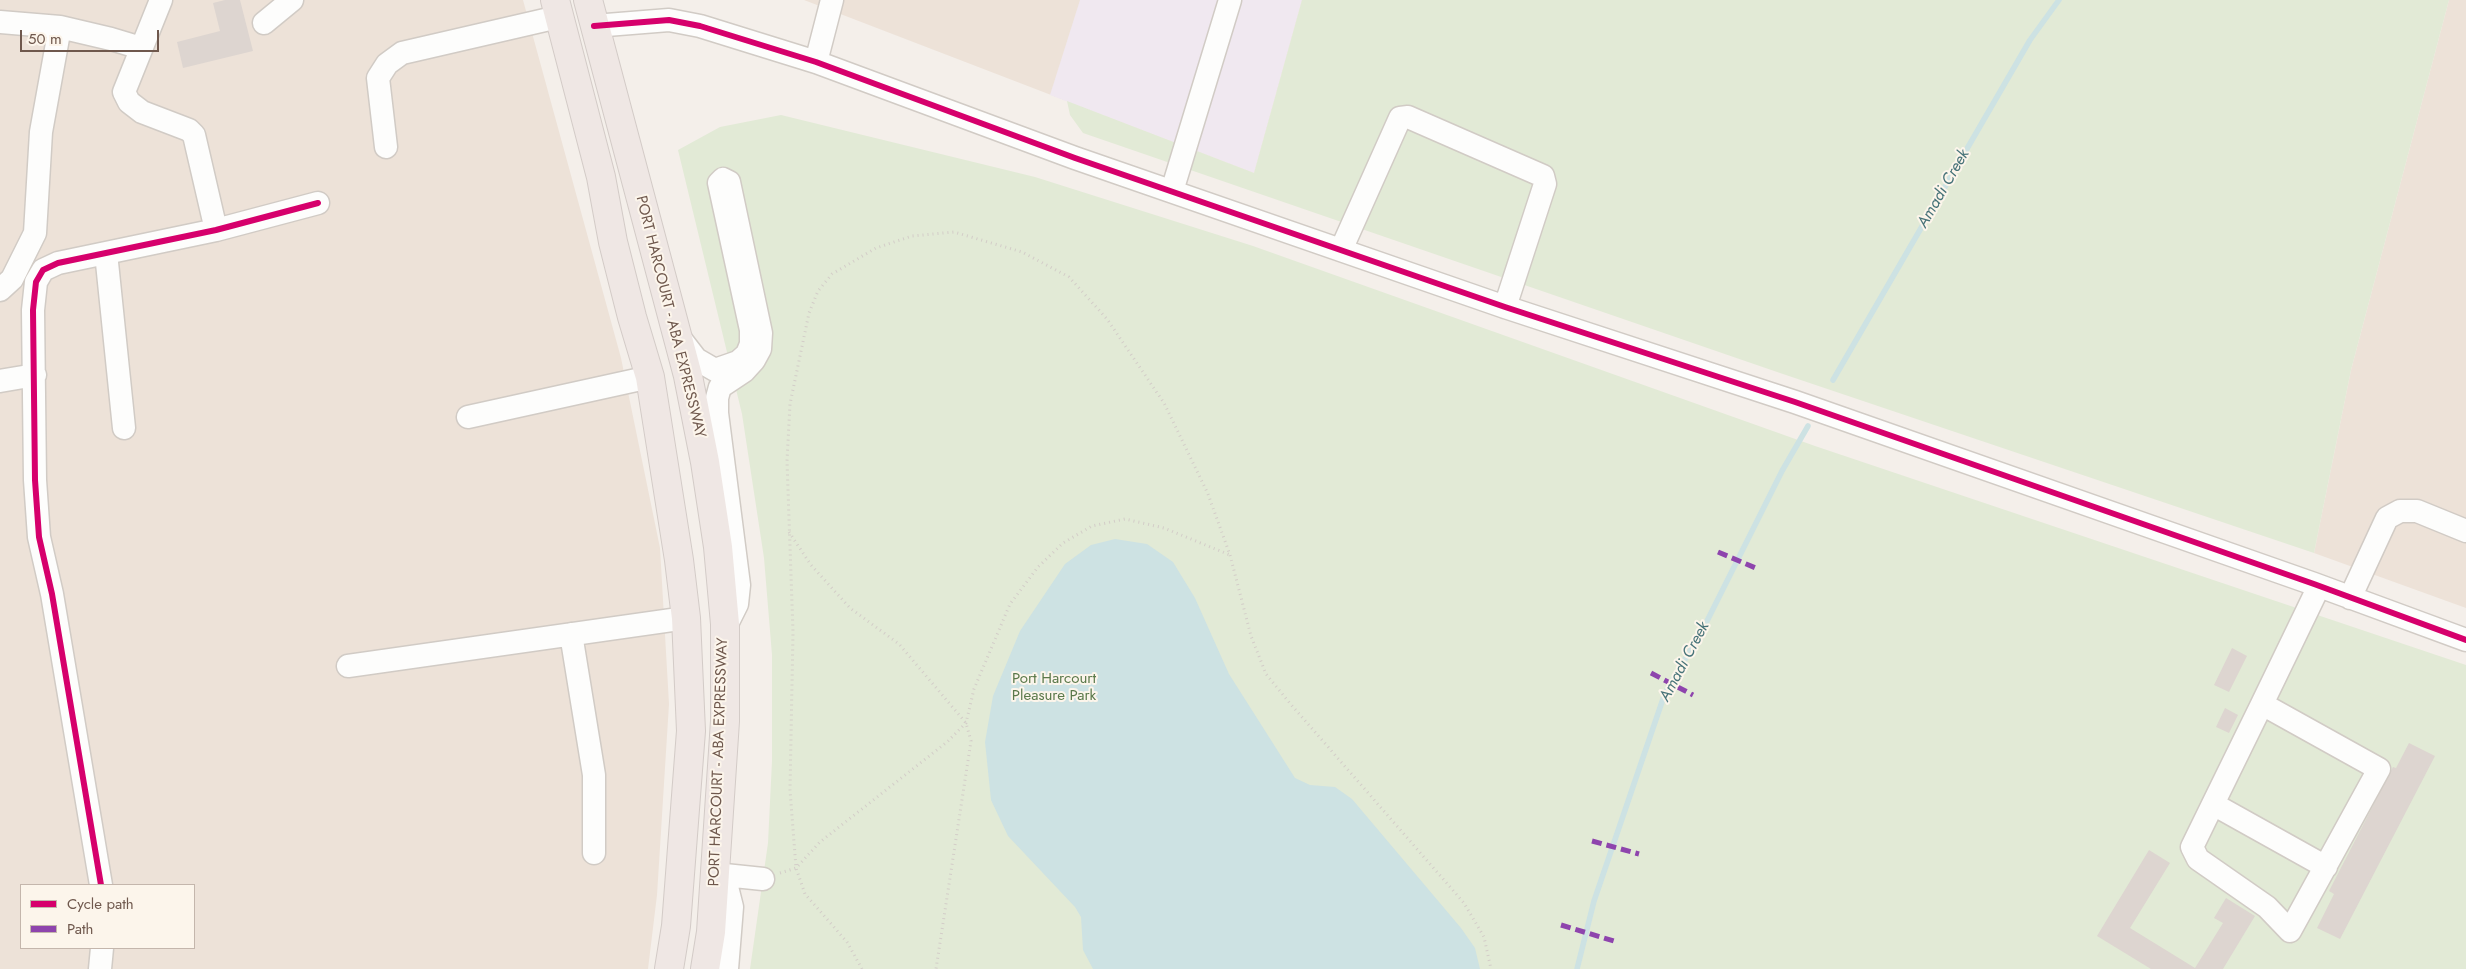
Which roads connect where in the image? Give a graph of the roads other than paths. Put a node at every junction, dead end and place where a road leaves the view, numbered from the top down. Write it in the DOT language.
graph roads {
  1 [pos="161,0"];
  2 [pos="292,0"];
  3 [pos="588,0"];
  4 [pos="832,0"];
  5 [pos="1230,0"];
  6 [pos="557,9"];
  7 [pos="0,22"];
  8 [pos="264,23"];
  9 [pos="594,26"];
  10 [pos="60,27"];
  11 [pos="140,48"];
  12 [pos="816,62"];
  13 [pos="386,147"];
  14 [pos="1172,191"];
  15 [pos="318,203"];
  16 [pos="216,230"];
  17 [pos="1341,250"];
  18 [pos="106,253"];
  19 [pos="0,290"];
  20 [pos="1505,307"];
  21 [pos="678,336"];
  22 [pos="34,375"];
  23 [pos="650,377"];
  24 [pos="0,381"];
  25 [pos="468,417"];
  26 [pos="124,428"];
  27 [pos="2466,531"];
  28 [pos="2319,586"];
  29 [pos="2350,598"];
  30 [pos="686,618"];
  31 [pos="725,628"];
  32 [pos="572,634"];
  33 [pos="2466,640"];
  34 [pos="348,666"];
  35 [pos="2262,704"];
  36 [pos="2213,804"];
  37 [pos="594,853"];
  38 [pos="2326,867"];
  39 [pos="715,874"];
  40 [pos="763,879"];
  41 [pos="100,884"];
  42 [pos="102,949"];
  43 [pos="100,969"];
  44 [pos="669,969"];
  45 [pos="705,969"];
  46 [pos="727,969"];
  1 -- 11 [label="street"];
  2 -- 8 [label="street"];
  3 -- 9 [label="highway, PORT HARCOURT - ABA EXPRESSWAY"];
  4 -- 12 [label="street"];
  5 -- 14 [label="street"];
  6 -- 13 [label="street"];
  6 -- 23 [label="highway, PORT HARCOURT - ABA EXPRESSWAY"];
  7 -- 10 [label="street"];
  9 -- 12 [label="street"];
  9 -- 21 [label="highway, PORT HARCOURT - ABA EXPRESSWAY"];
  10 -- 11 [label="street"];
  10 -- 19 [label="street"];
  11 -- 16 [label="street"];
  12 -- 14 [label="street"];
  14 -- 17 [label="street"];
  15 -- 16 [label="street"];
  16 -- 18 [label="street"];
  17 -- 20 [label="street"];
  17 -- 20 [label="street"];
  18 -- 22 [label="street"];
  18 -- 26 [label="street"];
  20 -- 28 [label="street"];
  21 -- 31 [label="highway, PORT HARCOURT - ABA EXPRESSWAY"];
  21 -- 31 [label="street"];
  22 -- 24 [label="street"];
  22 -- 41 [label="street"];
  23 -- 25 [label="street"];
  23 -- 30 [label="highway, PORT HARCOURT - ABA EXPRESSWAY"];
  27 -- 29 [label="street"];
  28 -- 29 [label="street"];
  28 -- 35 [label="street"];
  29 -- 33 [label="street"];
  30 -- 32 [label="street"];
  30 -- 44 [label="highway, PORT HARCOURT - ABA EXPRESSWAY"];
  31 -- 39 [label="highway, PORT HARCOURT - ABA EXPRESSWAY"];
  32 -- 34 [label="street"];
  32 -- 37 [label="street"];
  35 -- 36 [label="street"];
  35 -- 38 [label="street"];
  36 -- 38 [label="street"];
  36 -- 38 [label="street"];
  39 -- 40 [label="street"];
  39 -- 45 [label="highway, PORT HARCOURT - ABA EXPRESSWAY"];
  39 -- 46 [label="street"];
  42 -- 43 [label="street"];
}
